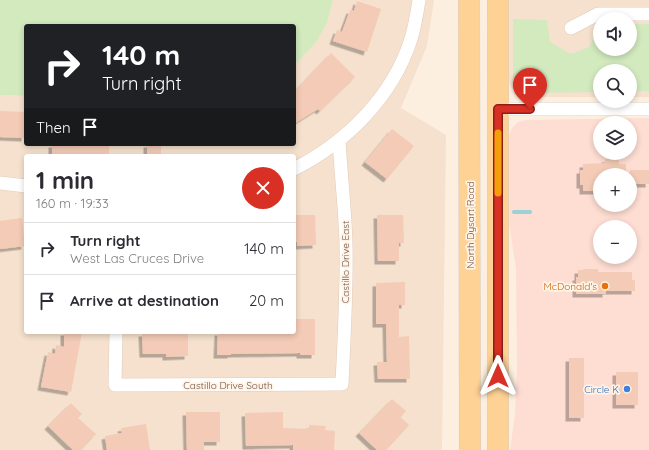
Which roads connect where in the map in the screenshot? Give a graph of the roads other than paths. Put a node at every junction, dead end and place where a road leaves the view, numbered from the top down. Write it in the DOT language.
graph roads {
  1 [pos="419,0"];
  2 [pos="470,0"];
  3 [pos="498,0"];
  4 [pos="649,14"];
  5 [pos="571,28"];
  6 [pos="498,109"];
  7 [pos="649,109"];
  8 [pos="469,110"];
  9 [pos="339,141"];
  10 [pos="296,168"];
  11 [pos="0,183"];
  12 [pos="24,186"];
  13 [pos="116,334"];
  14 [pos="342,384"];
  15 [pos="470,450"];
  16 [pos="498,450"];
  1 -- 9 [label="street"];
  2 -- 8 [label="main road, North Dysart Road"];
  3 -- 6 [label="main road"];
  4 -- 5 [label="street"];
  6 -- 7 [label="street"];
  6 -- 8 [label="main road"];
  6 -- 16 [label="main road"];
  8 -- 15 [label="main road, North Dysart Road"];
  9 -- 10 [label="street"];
  9 -- 14 [label="street, Castillo Drive East"];
  11 -- 12 [label="street"];
  13 -- 14 [label="street, Castillo Drive South"];
}
